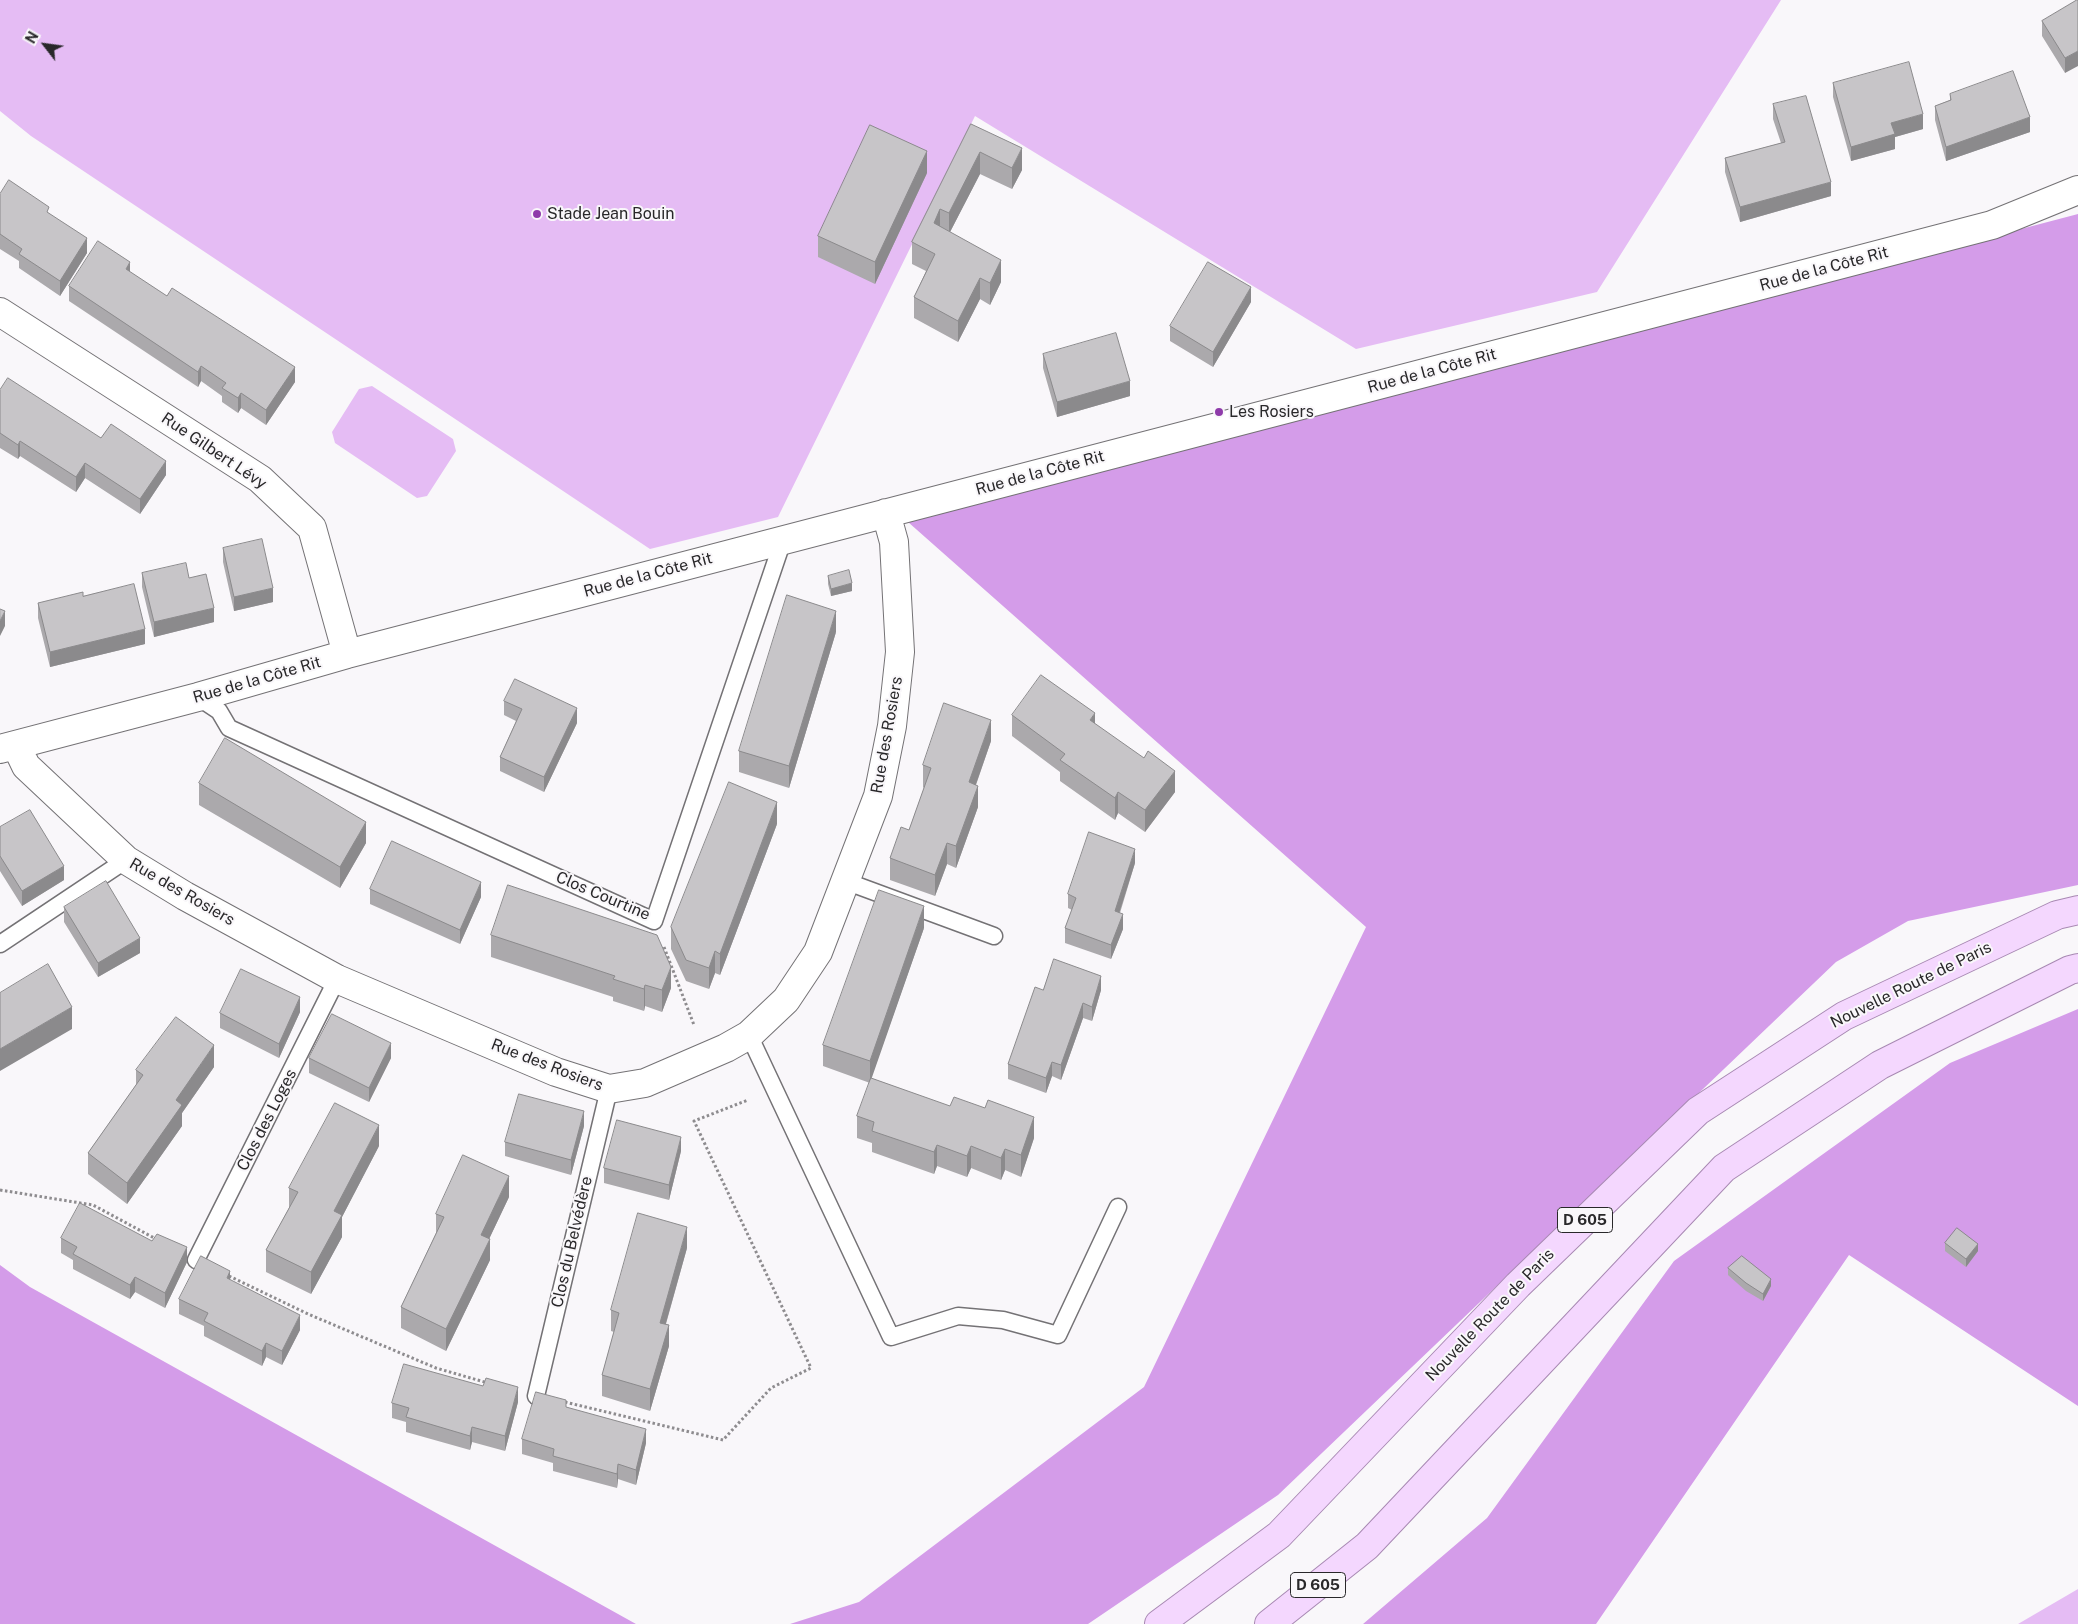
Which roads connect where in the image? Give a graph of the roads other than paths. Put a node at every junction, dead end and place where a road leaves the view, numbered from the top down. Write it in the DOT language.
graph roads {
  1 [pos="2078,190"];
  2 [pos="0,312"];
  3 [pos="886,513"];
  4 [pos="783,540"];
  5 [pos="347,654"];
  6 [pos="198,697"];
  7 [pos="8,747"];
  8 [pos="126,860"];
  9 [pos="845,881"];
  10 [pos="2078,910"];
  11 [pos="994,936"];
  12 [pos="0,944"];
  13 [pos="2078,968"];
  14 [pos="338,979"];
  15 [pos="748,1035"];
  16 [pos="609,1089"];
  17 [pos="1118,1207"];
  18 [pos="196,1260"];
  19 [pos="536,1396"];
  20 [pos="1159,1624"];
  21 [pos="1268,1624"];
  1 -- 3 [label="street, Rue de la Côte Rit"];
  2 -- 5 [label="street, Rue Gilbert Lévy"];
  3 -- 4 [label="street, Rue de la Côte Rit"];
  3 -- 9 [label="street, Rue des Rosiers"];
  4 -- 5 [label="street, Rue de la Côte Rit"];
  4 -- 6 [label="lane, Clos Courtine"];
  5 -- 6 [label="street, Rue de la Côte Rit"];
  6 -- 7 [label="street, Rue de la Côte Rit"];
  7 -- 8 [label="street, Rue des Rosiers"];
  8 -- 12 [label="lane"];
  8 -- 14 [label="street, Rue des Rosiers"];
  9 -- 11 [label="lane"];
  9 -- 15 [label="street, Rue des Rosiers"];
  10 -- 20 [label="main road, Nouvelle Route de Paris / D 605"];
  13 -- 21 [label="main road, D 605"];
  14 -- 16 [label="street, Rue des Rosiers"];
  14 -- 18 [label="lane, Clos des Loges"];
  15 -- 16 [label="street, Rue des Rosiers"];
  15 -- 17 [label="lane"];
  16 -- 19 [label="lane, Clos du Belvédère"];
}
